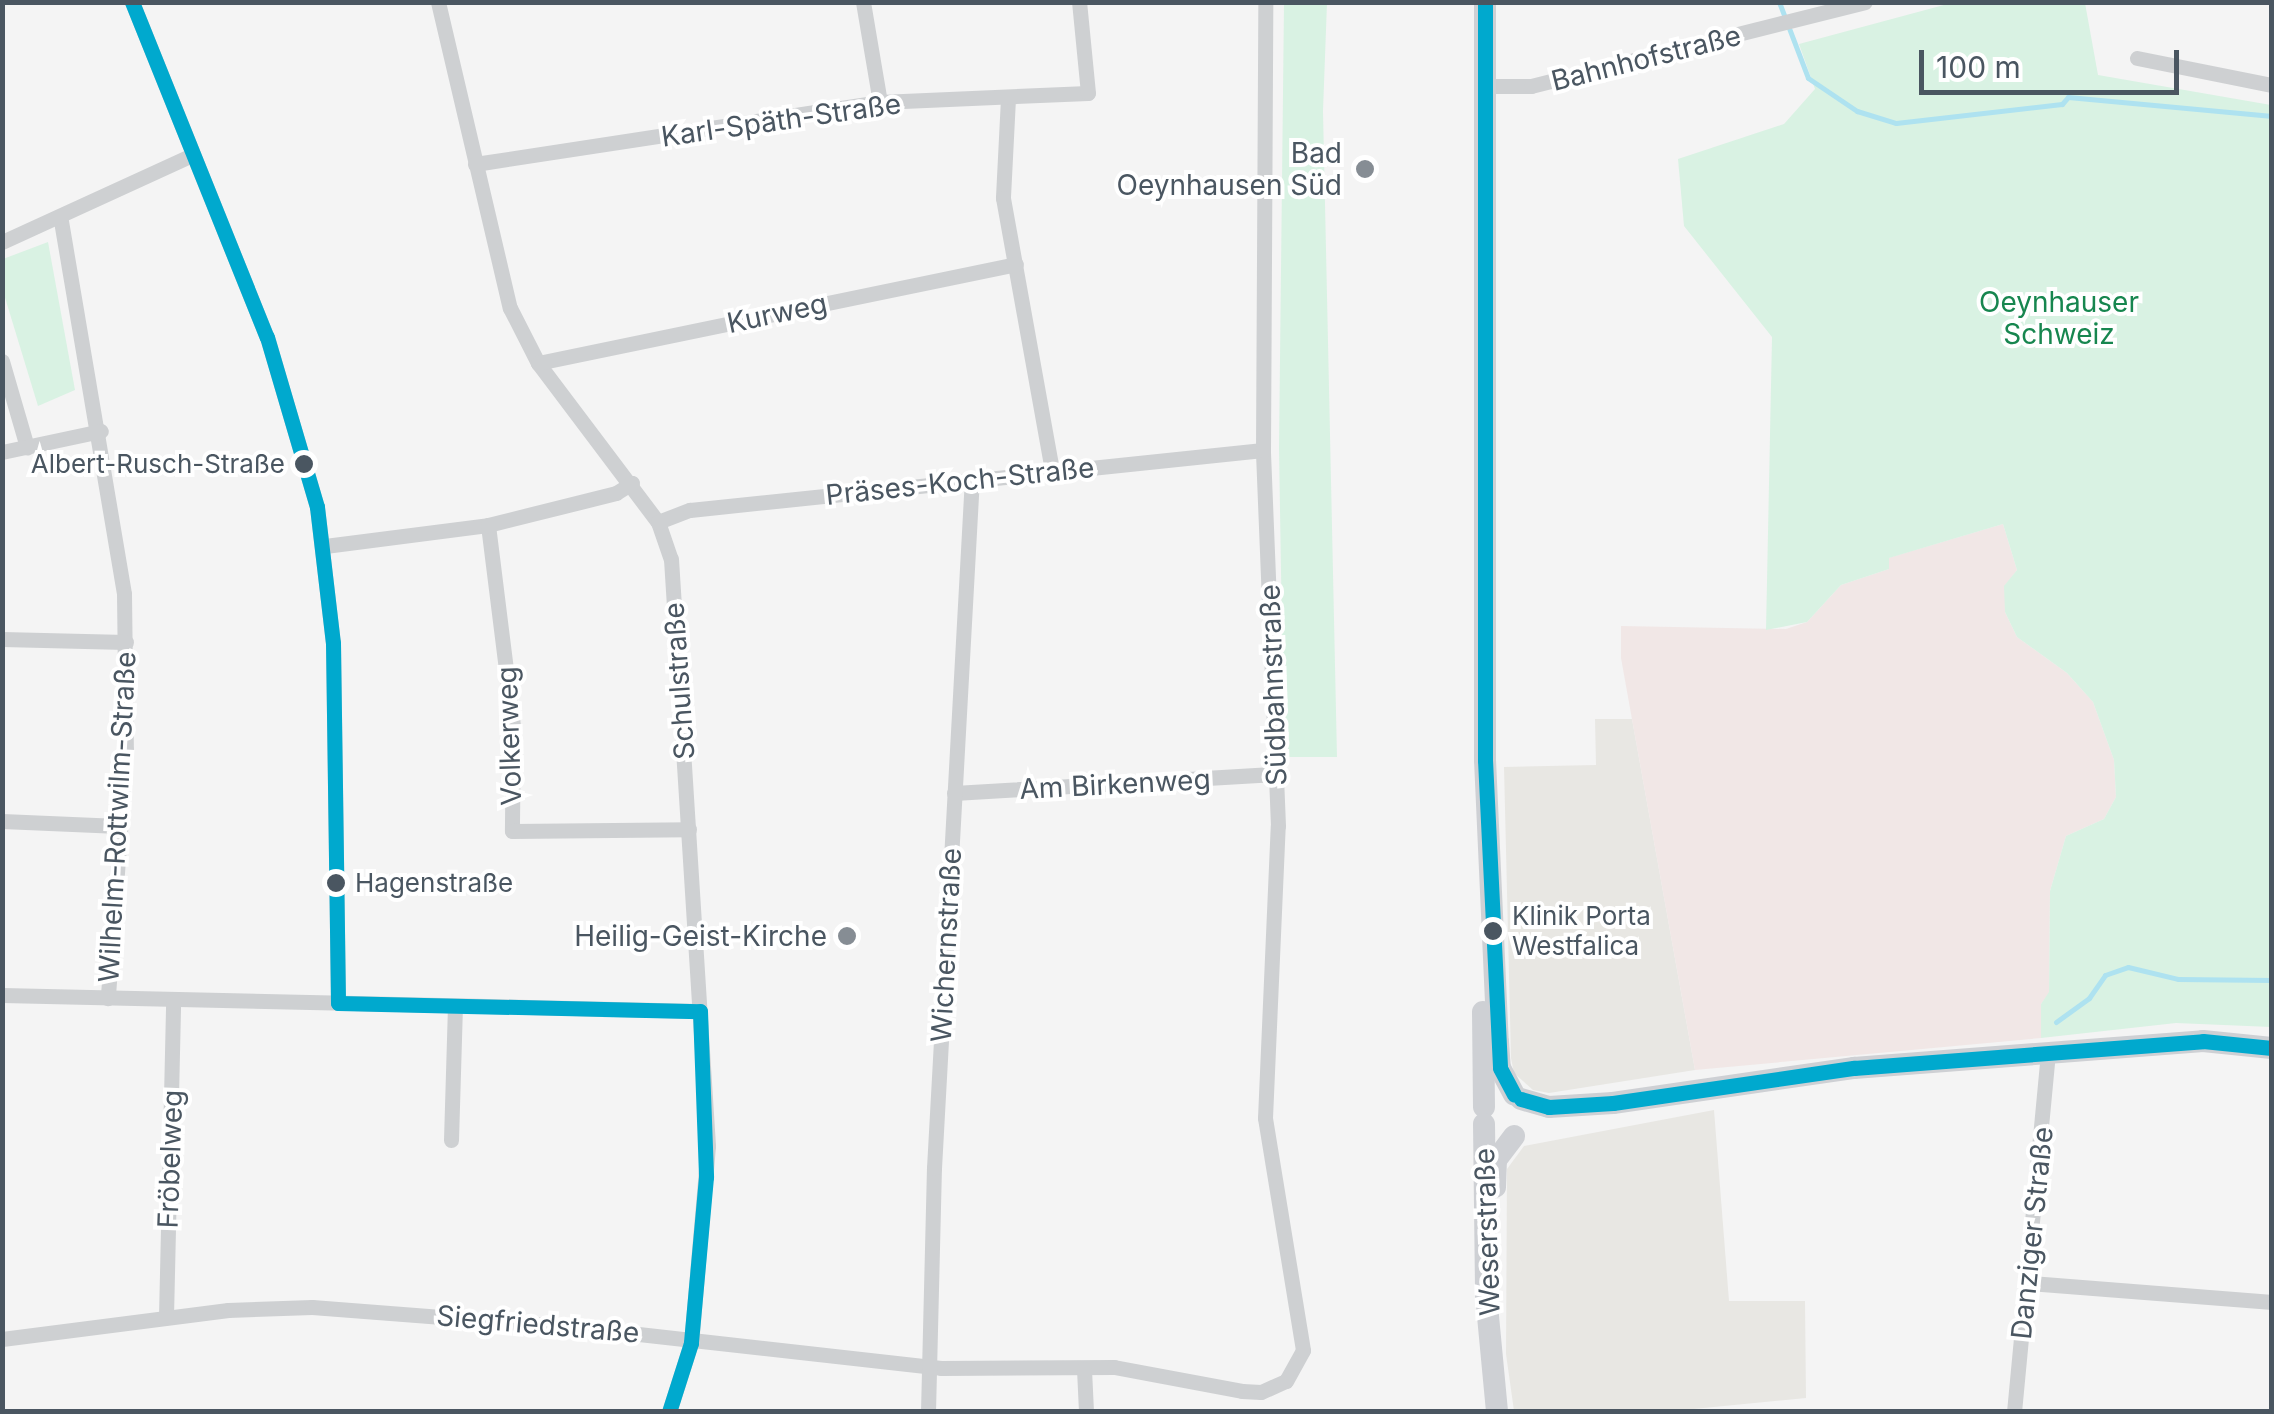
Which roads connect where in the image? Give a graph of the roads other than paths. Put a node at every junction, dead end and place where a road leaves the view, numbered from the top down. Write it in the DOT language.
graph roads {
  1 [pos="132,2"];
  2 [pos="438,2"];
  3 [pos="862,2"];
  4 [pos="1079,2"];
  5 [pos="1265,2"];
  6 [pos="1484,2"];
  7 [pos="1865,2"];
  8 [pos="1831,7"];
  9 [pos="2137,58"];
  10 [pos="1484,86"];
  11 [pos="2272,86"];
  12 [pos="1008,98"];
  13 [pos="880,102"];
  14 [pos="192,155"];
  15 [pos="476,164"];
  16 [pos="61,221"];
  17 [pos="2,242"];
  18 [pos="1016,264"];
  19 [pos="2,361"];
  20 [pos="538,363"];
  21 [pos="101,431"];
  22 [pos="27,447"];
  23 [pos="1264,450"];
  24 [pos="2,452"];
  25 [pos="1052,471"];
  26 [pos="972,478"];
  27 [pos="632,482"];
  28 [pos="658,522"];
  29 [pos="488,526"];
  30 [pos="324,546"];
  31 [pos="2,639"];
  32 [pos="126,642"];
  33 [pos="1277,774"];
  34 [pos="954,793"];
  35 [pos="2,821"];
  36 [pos="119,826"];
  37 [pos="689,830"];
  38 [pos="1488,884"];
  39 [pos="2,994"];
  40 [pos="108,998"];
  41 [pos="173,1001"];
  42 [pos="338,1004"];
  43 [pos="455,1006"];
  44 [pos="700,1010"];
  45 [pos="2272,1048"];
  46 [pos="2048,1054"];
  47 [pos="1517,1096"];
  48 [pos="1613,1103"];
  49 [pos="1484,1115"];
  50 [pos="1518,1133"];
  51 [pos="451,1140"];
  52 [pos="2030,1283"];
  53 [pos="2272,1302"];
  54 [pos="166,1317"];
  55 [pos="2,1340"];
  56 [pos="1490,1340"];
  57 [pos="691,1342"];
  58 [pos="1298,1363"];
  59 [pos="927,1366"];
  60 [pos="1084,1369"];
  61 [pos="669,1412"];
  62 [pos="928,1412"];
  63 [pos="1086,1412"];
  64 [pos="1496,1412"];
  65 [pos="2014,1412"];
  1 -- 14 [label="street"];
  2 -- 15 [label="street, Schulstraße"];
  3 -- 13 [label="street"];
  4 -- 12 [label="street, Karl-Späth-Straße"];
  5 -- 23 [label="street, Südbahnstraße"];
  6 -- 10 [label="main road, Weserstraße"];
  7 -- 8 [label="street, Bahnhofstraße"];
  8 -- 10 [label="street, Bahnhofstraße"];
  9 -- 11 [label="street"];
  10 -- 38 [label="main road, Weserstraße"];
  12 -- 13 [label="street, Karl-Späth-Straße"];
  12 -- 18 [label="street"];
  13 -- 15 [label="street, Karl-Späth-Straße"];
  14 -- 16 [label="street"];
  14 -- 30 [label="street"];
  15 -- 20 [label="street, Schulstraße"];
  16 -- 17 [label="street"];
  16 -- 21 [label="street, Wilhelm-Rottwilm-Straße"];
  18 -- 20 [label="street, Kurweg"];
  18 -- 25 [label="street"];
  19 -- 22 [label="street"];
  20 -- 27 [label="street, Schulstraße"];
  21 -- 22 [label="street"];
  21 -- 32 [label="street, Wilhelm-Rottwilm-Straße"];
  22 -- 24 [label="street"];
  23 -- 25 [label="street, Präses-Koch-Straße"];
  23 -- 33 [label="street, Südbahnstraße"];
  25 -- 26 [label="street, Präses-Koch-Straße"];
  26 -- 28 [label="street, Präses-Koch-Straße"];
  26 -- 34 [label="street, Wichernstraße"];
  27 -- 28 [label="street, Schulstraße"];
  27 -- 29 [label="street"];
  28 -- 37 [label="street, Schulstraße"];
  29 -- 30 [label="street"];
  29 -- 37 [label="street, Volkerweg"];
  30 -- 42 [label="street"];
  31 -- 32 [label="street"];
  32 -- 36 [label="street, Wilhelm-Rottwilm-Straße"];
  33 -- 34 [label="street, Am Birkenweg"];
  33 -- 58 [label="street, Südbahnstraße"];
  34 -- 59 [label="street, Wichernstraße"];
  35 -- 36 [label="street"];
  36 -- 40 [label="street, Wilhelm-Rottwilm-Straße"];
  37 -- 44 [label="street, Schulstraße"];
  38 -- 47 [label="main road, Weserstraße"];
  38 -- 49 [label="main road, Weserstraße"];
  39 -- 40 [label="street"];
  40 -- 41 [label="street"];
  41 -- 42 [label="street"];
  41 -- 54 [label="street, Fröbelweg"];
  42 -- 43 [label="street"];
  43 -- 44 [label="street"];
  43 -- 51 [label="street"];
  44 -- 57 [label="street, Schulstraße"];
  45 -- 46 [label="main road"];
  46 -- 48 [label="main road"];
  46 -- 52 [label="street, Danziger Straße"];
  47 -- 48 [label="main road"];
  47 -- 49 [label="main road"];
  47 -- 50 [label="main road"];
  48 -- 50 [label="main road"];
  49 -- 50 [label="main road"];
  49 -- 56 [label="main road, Weserstraße"];
  50 -- 56 [label="main road, Weserstraße"];
  52 -- 53 [label="street"];
  52 -- 65 [label="street, Danziger Straße"];
  54 -- 55 [label="street, Siegfriedstraße"];
  54 -- 57 [label="street, Siegfriedstraße"];
  56 -- 64 [label="main road, Weserstraße"];
  57 -- 59 [label="street, Siegfriedstraße"];
  57 -- 61 [label="street, Schulstraße"];
  58 -- 60 [label="street, Siegfriedstraße"];
  59 -- 60 [label="street, Siegfriedstraße"];
  59 -- 62 [label="street, Wichernstraße"];
  60 -- 63 [label="street"];
}
